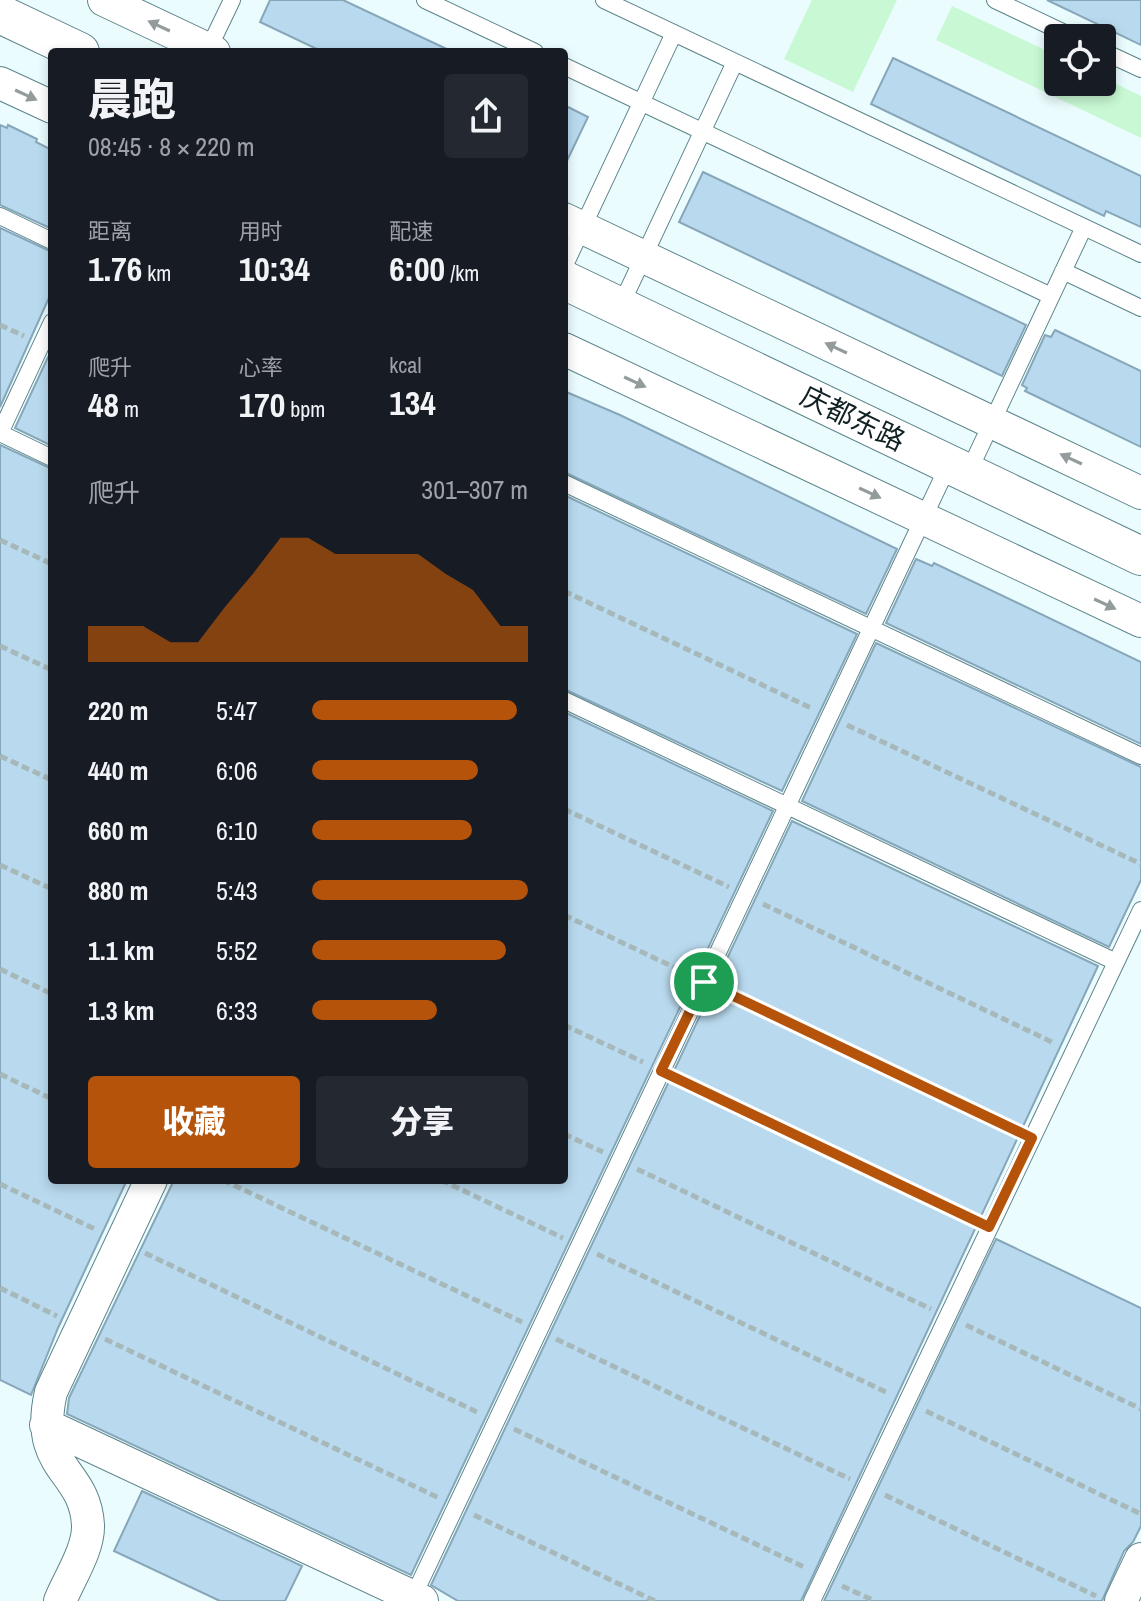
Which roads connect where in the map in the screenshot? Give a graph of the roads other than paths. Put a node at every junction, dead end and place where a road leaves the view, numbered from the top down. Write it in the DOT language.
graph roads {
  1 [pos="104,0"];
  2 [pos="232,0"];
  3 [pos="425,0"];
  4 [pos="604,0"];
  5 [pos="995,0"];
  6 [pos="0,14"];
  7 [pos="1046,24"];
  8 [pos="674,33"];
  9 [pos="72,48"];
  10 [pos="204,48"];
  11 [pos="211,48"];
  12 [pos="527,48"];
  13 [pos="1116,57"];
  14 [pos="735,62"];
  15 [pos="568,68"];
  16 [pos="1141,69"];
  17 [pos="0,83"];
  18 [pos="642,102"];
  19 [pos="48,105"];
  20 [pos="703,132"];
  21 [pos="0,216"];
  22 [pos="573,223"];
  23 [pos="1084,227"];
  24 [pos="48,239"];
  25 [pos="1141,254"];
  26 [pos="644,257"];
  27 [pos="568,265"];
  28 [pos="1063,271"];
  29 [pos="568,283"];
  30 [pos="1051,296"];
  31 [pos="620,307"];
  32 [pos="1141,308"];
  33 [pos="48,331"];
  34 [pos="568,351"];
  35 [pos="992,422"];
  36 [pos="0,433"];
  37 [pos="48,456"];
  38 [pos="958,469"];
  39 [pos="568,485"];
  40 [pos="1141,493"];
  41 [pos="923,518"];
  42 [pos="1141,556"];
  43 [pos="1141,621"];
  44 [pos="871,628"];
  45 [pos="568,702"];
  46 [pos="1141,756"];
  47 [pos="787,806"];
  48 [pos="1141,910"];
  49 [pos="1116,962"];
  50 [pos="149,1184"];
  51 [pos="46,1425"];
  52 [pos="1141,1559"];
  53 [pos="417,1599"];
  54 [pos="60,1601"];
  55 [pos="812,1601"];
  56 [pos="1121,1601"];
  10 -- 1 [label="street, one-way"];
  2 -- 11 [label="lane"];
  3 -- 12 [label="lane"];
  4 -- 8 [label="lane"];
  5 -- 7 [label="lane"];
  6 -- 9 [label="street"];
  8 -- 14 [label="lane"];
  8 -- 18 [label="lane"];
  13 -- 16 [label="lane"];
  14 -- 20 [label="lane"];
  14 -- 23 [label="lane"];
  15 -- 18 [label="lane"];
  17 -- 19 [label="street, one-way"];
  18 -- 20 [label="lane"];
  18 -- 22 [label="lane"];
  20 -- 26 [label="lane"];
  20 -- 30 [label="lane"];
  21 -- 24 [label="lane"];
  22 -- 26 [label="street"];
  22 -- 27 [label="lane"];
  23 -- 25 [label="lane"];
  23 -- 28 [label="lane"];
  26 -- 31 [label="lane"];
  35 -- 26 [label="street, one-way"];
  28 -- 30 [label="lane"];
  28 -- 32 [label="lane"];
  29 -- 31 [label="street, 庆都东路"];
  30 -- 35 [label="lane"];
  31 -- 38 [label="street, 庆都东路"];
  33 -- 36 [label="lane"];
  34 -- 41 [label="street, one-way"];
  35 -- 38 [label="lane"];
  40 -- 35 [label="street, one-way"];
  36 -- 37 [label="lane"];
  38 -- 41 [label="lane"];
  38 -- 42 [label="street, 庆都东路"];
  39 -- 44 [label="lane"];
  41 -- 43 [label="street, one-way"];
  41 -- 44 [label="lane"];
  44 -- 46 [label="lane"];
  44 -- 47 [label="lane"];
  45 -- 47 [label="lane"];
  47 -- 49 [label="lane"];
  47 -- 53 [label="lane"];
  48 -- 49 [label="lane"];
  49 -- 55 [label="lane"];
  50 -- 51 [label="street"];
  51 -- 53 [label="street"];
  51 -- 54 [label="street"];
  52 -- 56 [label="street"];
}
